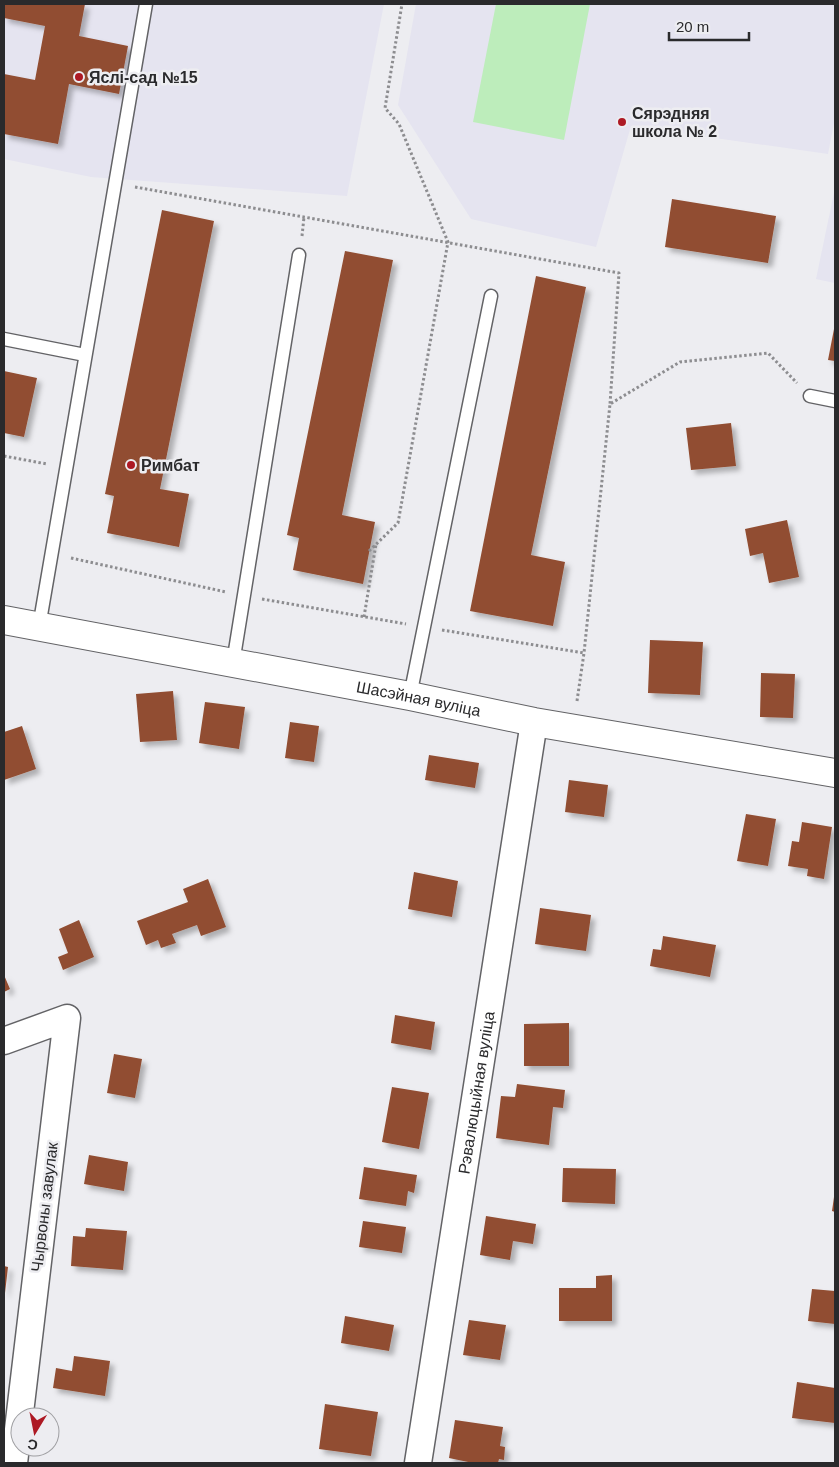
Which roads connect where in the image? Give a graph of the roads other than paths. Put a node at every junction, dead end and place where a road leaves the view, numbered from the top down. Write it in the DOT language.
graph roads {
  1 [pos="146,4"];
  2 [pos="299,255"];
  3 [pos="491,296"];
  4 [pos="4,339"];
  5 [pos="85,355"];
  6 [pos="810,396"];
  7 [pos="835,402"];
  8 [pos="4,620"];
  9 [pos="39,627"];
  10 [pos="233,663"];
  11 [pos="410,696"];
  12 [pos="534,722"];
  13 [pos="835,773"];
  14 [pos="4,1042"];
  15 [pos="14,1463"];
  16 [pos="418,1463"];
  1 -- 5 [label="lane"];
  2 -- 10 [label="lane"];
  3 -- 11 [label="lane"];
  4 -- 5 [label="lane"];
  5 -- 9 [label="lane"];
  6 -- 7 [label="lane"];
  8 -- 9 [label="main road, Шасэйная вуліца"];
  9 -- 10 [label="main road, Шасэйная вуліца"];
  10 -- 11 [label="main road, Шасэйная вуліца"];
  11 -- 12 [label="main road, Шасэйная вуліца"];
  12 -- 13 [label="main road, Шасэйная вуліца"];
  12 -- 16 [label="street, Рэвалюцыйная вуліца"];
  14 -- 15 [label="street, Чырвоны завулак"];
}
